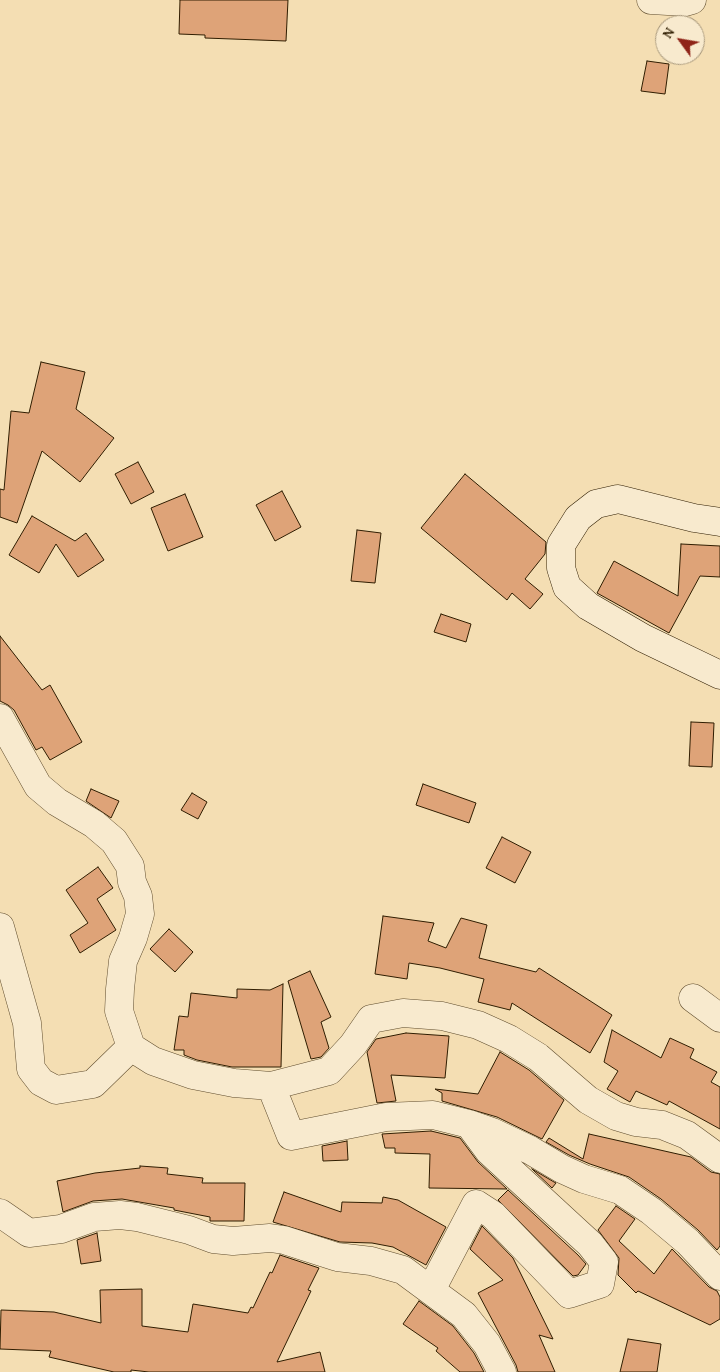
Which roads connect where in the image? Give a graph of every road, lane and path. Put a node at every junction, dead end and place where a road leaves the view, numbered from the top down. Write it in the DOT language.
graph roads {
  1 [pos="651,0"];
  2 [pos="692,0"];
  3 [pos="720,522"];
  4 [pos="720,675"];
  5 [pos="0,718"];
  6 [pos="0,927"];
  7 [pos="693,998"];
  8 [pos="720,1018"];
  9 [pos="131,1047"];
  10 [pos="271,1086"];
  11 [pos="469,1124"];
  12 [pos="720,1159"];
  13 [pos="0,1213"];
  14 [pos="720,1276"];
  15 [pos="431,1290"];
  16 [pos="502,1372"];
  1 -- 2 [label="street"];
  3 -- 4 [label="street"];
  5 -- 9 [label="street"];
  6 -- 9 [label="street"];
  7 -- 8 [label="street"];
  9 -- 10 [label="street"];
  10 -- 11 [label="street"];
  10 -- 12 [label="street"];
  11 -- 14 [label="street"];
  11 -- 15 [label="street"];
  13 -- 15 [label="street"];
  15 -- 16 [label="street"];
}
